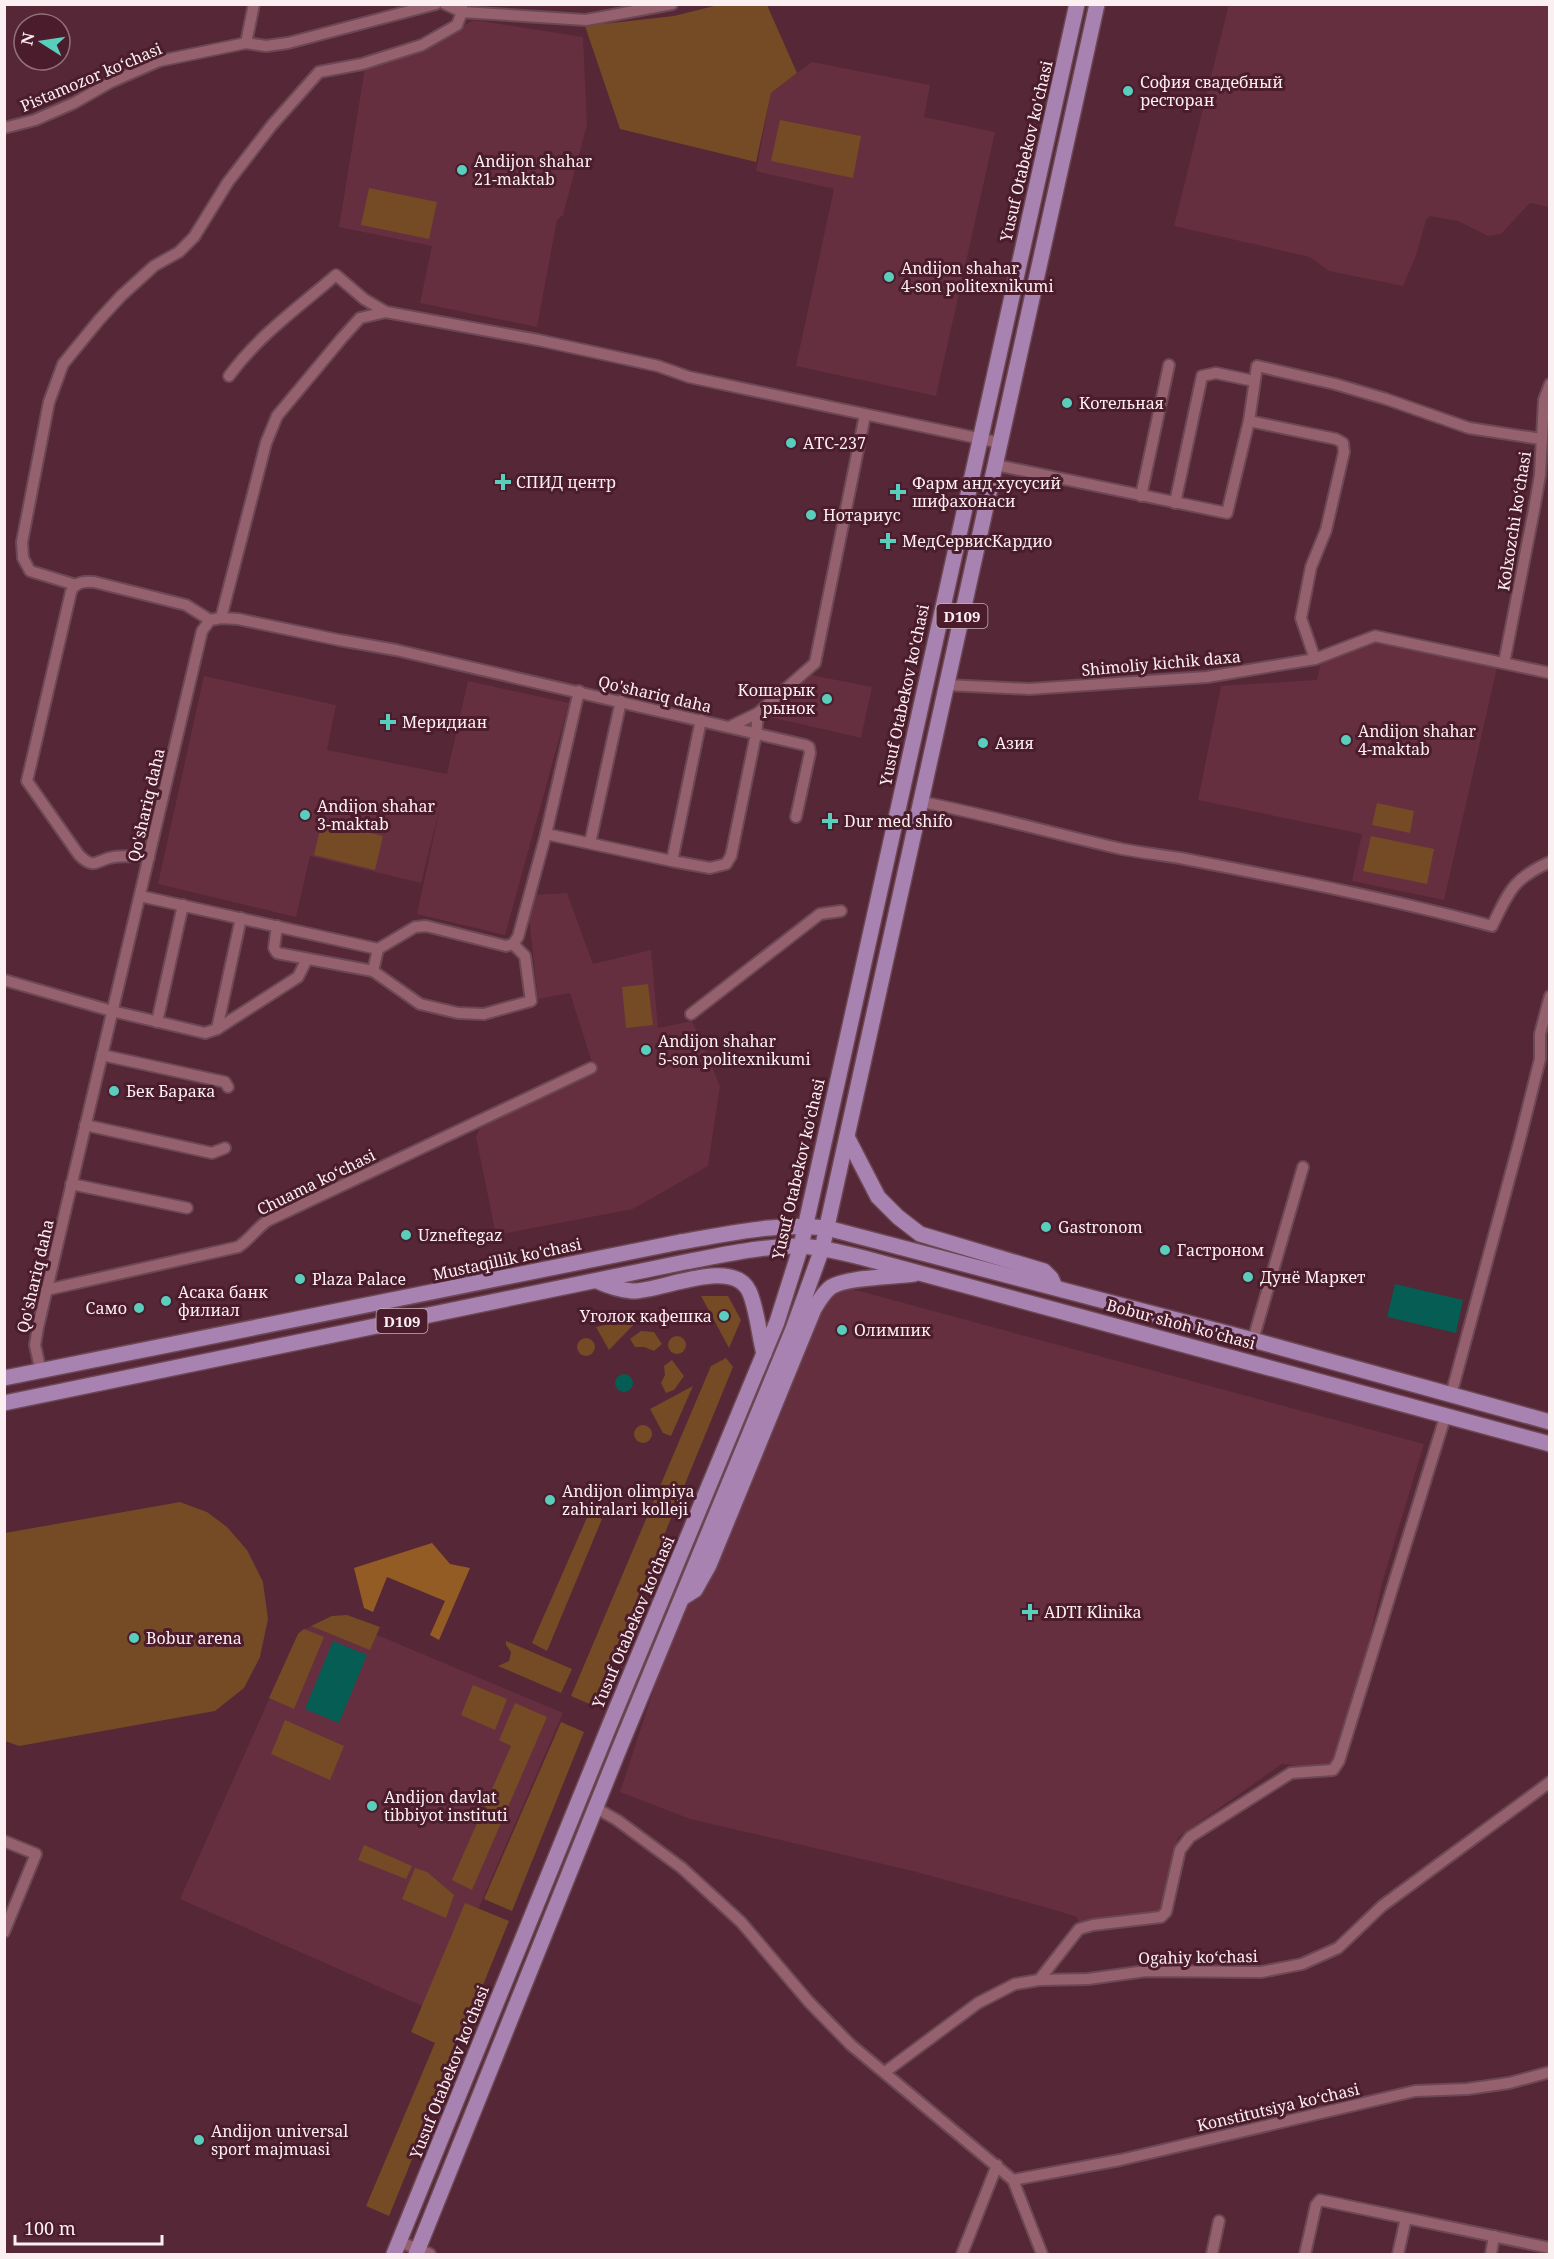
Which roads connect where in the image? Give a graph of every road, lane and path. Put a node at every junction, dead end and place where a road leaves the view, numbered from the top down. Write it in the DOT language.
graph roads {
  1 [pos="254,4"];
  2 [pos="436,4"];
  3 [pos="445,4"];
  4 [pos="672,4"];
  5 [pos="1077,4"];
  6 [pos="1097,4"];
  7 [pos="462,8"];
  8 [pos="246,43"];
  9 [pos="4,129"];
  10 [pos="386,312"];
  11 [pos="1169,365"];
  12 [pos="229,376"];
  13 [pos="1254,381"];
  14 [pos="1550,384"];
  15 [pos="865,415"];
  16 [pos="1249,421"];
  17 [pos="979,439"];
  18 [pos="1541,439"];
  19 [pos="1001,443"];
  20 [pos="996,465"];
  21 [pos="1141,496"];
  22 [pos="1175,503"];
  23 [pos="76,585"];
  24 [pos="216,619"];
  25 [pos="1315,659"];
  26 [pos="1504,663"];
  27 [pos="1550,673"];
  28 [pos="947,685"];
  29 [pos="579,691"];
  30 [pos="621,701"];
  31 [pos="758,713"];
  32 [pos="701,720"];
  33 [pos="729,727"];
  34 [pos="756,734"];
  35 [pos="922,802"];
  36 [pos="796,818"];
  37 [pos="546,834"];
  38 [pos="590,843"];
  39 [pos="149,857"];
  40 [pos="672,861"];
  41 [pos="1550,862"];
  42 [pos="140,896"];
  43 [pos="183,905"];
  44 [pos="841,911"];
  45 [pos="241,918"];
  46 [pos="277,926"];
  47 [pos="513,944"];
  48 [pos="378,949"];
  49 [pos="307,958"];
  50 [pos="373,971"];
  51 [pos="4,980"];
  52 [pos="1550,996"];
  53 [pos="112,1011"];
  54 [pos="691,1014"];
  55 [pos="157,1022"];
  56 [pos="217,1029"];
  57 [pos="102,1055"];
  58 [pos="591,1068"];
  59 [pos="228,1087"];
  60 [pos="85,1125"];
  61 [pos="847,1137"];
  62 [pos="225,1148"];
  63 [pos="1303,1167"];
  64 [pos="71,1184"];
  65 [pos="187,1208"];
  66 [pos="806,1226"];
  67 [pos="827,1228"];
  68 [pos="801,1246"];
  69 [pos="822,1249"];
  70 [pos="922,1273"];
  71 [pos="597,1281"];
  72 [pos="1055,1287"];
  73 [pos="46,1290"];
  74 [pos="1253,1340"];
  75 [pos="764,1354"];
  76 [pos="41,1372"];
  77 [pos="4,1378"];
  78 [pos="1451,1395"];
  79 [pos="4,1403"];
  80 [pos="1446,1414"];
  81 [pos="1550,1422"];
  82 [pos="1550,1444"];
  83 [pos="681,1599"];
  84 [pos="1550,1782"];
  85 [pos="596,1808"];
  86 [pos="4,1841"];
  87 [pos="4,1932"];
  88 [pos="1039,1980"];
  89 [pos="885,2072"];
  90 [pos="1550,2072"];
  91 [pos="997,2164"];
  92 [pos="1013,2180"];
  93 [pos="1406,2218"];
  94 [pos="1219,2221"];
  95 [pos="1494,2236"];
  96 [pos="397,2248"];
  97 [pos="1550,2248"];
  98 [pos="422,2253"];
  99 [pos="962,2254"];
  100 [pos="1042,2254"];
  101 [pos="1212,2254"];
  102 [pos="1305,2254"];
  103 [pos="1398,2254"];
  104 [pos="1491,2254"];
  1 -- 8 [label="street"];
  2 -- 8 [label="street, Pistamozor koʻchasi"];
  3 -- 7 [label="street"];
  4 -- 7 [label="street"];
  5 -- 17 [label="main road, Yusuf Otabekov ko'chasi / D109"];
  6 -- 19 [label="main road, D109"];
  7 -- 23 [label="street"];
  8 -- 9 [label="street, Pistamozor koʻchasi"];
  10 -- 12 [label="street"];
  10 -- 15 [label="street, Qo'shariq daha"];
  10 -- 24 [label="street, Qo'shariq daha"];
  11 -- 21 [label="street"];
  13 -- 16 [label="street"];
  13 -- 18 [label="street"];
  13 -- 22 [label="street"];
  14 -- 18 [label="street, Kolxozchi koʻchasi"];
  15 -- 17 [label="street, Qo'shariq daha"];
  15 -- 31 [label="street, Qo'shariq daha"];
  16 -- 22 [label="street"];
  16 -- 25 [label="street"];
  17 -- 19 [label="street, Qo'shariq daha"];
  17 -- 66 [label="main road, Yusuf Otabekov ko'chasi / D109"];
  18 -- 26 [label="street, Kolxozchi koʻchasi"];
  19 -- 20 [label="main road, D109"];
  20 -- 21 [label="street"];
  20 -- 28 [label="main road, D109"];
  21 -- 22 [label="street"];
  23 -- 24 [label="street"];
  23 -- 39 [label="street"];
  24 -- 29 [label="street, Qo'shariq daha"];
  24 -- 39 [label="street, Qo'shariq daha"];
  25 -- 26 [label="street, Shimoliy kichik daxa"];
  25 -- 28 [label="street, Shimoliy kichik daxa"];
  26 -- 27 [label="street, Shimoliy kichik daxa"];
  28 -- 35 [label="main road, D109"];
  29 -- 30 [label="street, Qo'shariq daha"];
  29 -- 37 [label="street"];
  30 -- 32 [label="street, Qo'shariq daha"];
  30 -- 38 [label="street"];
  31 -- 33 [label="street, Qo'shariq daha"];
  31 -- 34 [label="street"];
  32 -- 33 [label="street, Qo'shariq daha"];
  32 -- 40 [label="street"];
  33 -- 34 [label="street"];
  34 -- 36 [label="street"];
  34 -- 40 [label="street"];
  35 -- 41 [label="street"];
  35 -- 61 [label="main road, D109"];
  37 -- 38 [label="street"];
  37 -- 47 [label="street"];
  38 -- 40 [label="street"];
  39 -- 42 [label="street, Qo'shariq daha"];
  42 -- 43 [label="street"];
  42 -- 53 [label="street, Qo'shariq daha"];
  43 -- 45 [label="street"];
  43 -- 55 [label="street"];
  44 -- 54 [label="street"];
  45 -- 46 [label="street"];
  45 -- 56 [label="street"];
  46 -- 48 [label="street"];
  46 -- 49 [label="street"];
  47 -- 48 [label="street"];
  47 -- 50 [label="street"];
  48 -- 50 [label="street"];
  49 -- 50 [label="street"];
  49 -- 56 [label="street"];
  51 -- 53 [label="street"];
  52 -- 78 [label="street"];
  53 -- 55 [label="street"];
  53 -- 57 [label="street, Qo'shariq daha"];
  55 -- 56 [label="street"];
  57 -- 59 [label="street"];
  57 -- 60 [label="street, Qo'shariq daha"];
  58 -- 73 [label="street, Chuama koʻchasi"];
  60 -- 62 [label="street"];
  60 -- 64 [label="street, Qo'shariq daha"];
  61 -- 67 [label="main road, D109"];
  61 -- 72 [label="main road"];
  63 -- 74 [label="street"];
  64 -- 65 [label="street"];
  64 -- 73 [label="street, Qo'shariq daha"];
  66 -- 67 [label="main road, Bobur shoh ko'chasi"];
  66 -- 68 [label="main road, Yusuf Otabekov ko'chasi"];
  66 -- 76 [label="main road, Mustaqillik ko'chasi / D109"];
  67 -- 69 [label="main road, D109"];
  67 -- 72 [label="main road, Bobur shoh ko'chasi"];
  68 -- 69 [label="main road, Bobur shoh ko'chasi / D109"];
  68 -- 71 [label="main road, D109"];
  68 -- 75 [label="main road, Yusuf Otabekov ko'chasi"];
  69 -- 70 [label="main road, Bobur shoh ko'chasi"];
  69 -- 83 [label="main road"];
  70 -- 80 [label="main road, Bobur shoh ko'chasi"];
  70 -- 83 [label="main road"];
  71 -- 75 [label="main road"];
  71 -- 79 [label="main road, D109"];
  72 -- 74 [label="main road, Bobur shoh ko'chasi"];
  73 -- 76 [label="street, Qo'shariq daha"];
  74 -- 78 [label="main road, Bobur shoh ko'chasi"];
  75 -- 96 [label="main road, Yusuf Otabekov ko'chasi"];
  76 -- 77 [label="main road, Mustaqillik ko'chasi / D109"];
  78 -- 81 [label="main road, Bobur shoh ko'chasi"];
  80 -- 82 [label="main road, Bobur shoh ko'chasi"];
  80 -- 88 [label="street"];
  83 -- 85 [label="main road"];
  84 -- 88 [label="street, Ogahiy koʻchasi"];
  85 -- 89 [label="street"];
  85 -- 98 [label="main road"];
  86 -- 87 [label="street"];
  88 -- 89 [label="street, Ogahiy koʻchasi"];
  89 -- 91 [label="street"];
  90 -- 92 [label="street, Konstitutsiya koʻchasi"];
  91 -- 92 [label="street"];
  91 -- 99 [label="street"];
  92 -- 100 [label="street"];
  93 -- 95 [label="street"];
  93 -- 102 [label="street"];
  93 -- 103 [label="street"];
  94 -- 101 [label="street"];
  95 -- 97 [label="street"];
  95 -- 104 [label="street"];
  96 -- 98 [label="street"];
}
